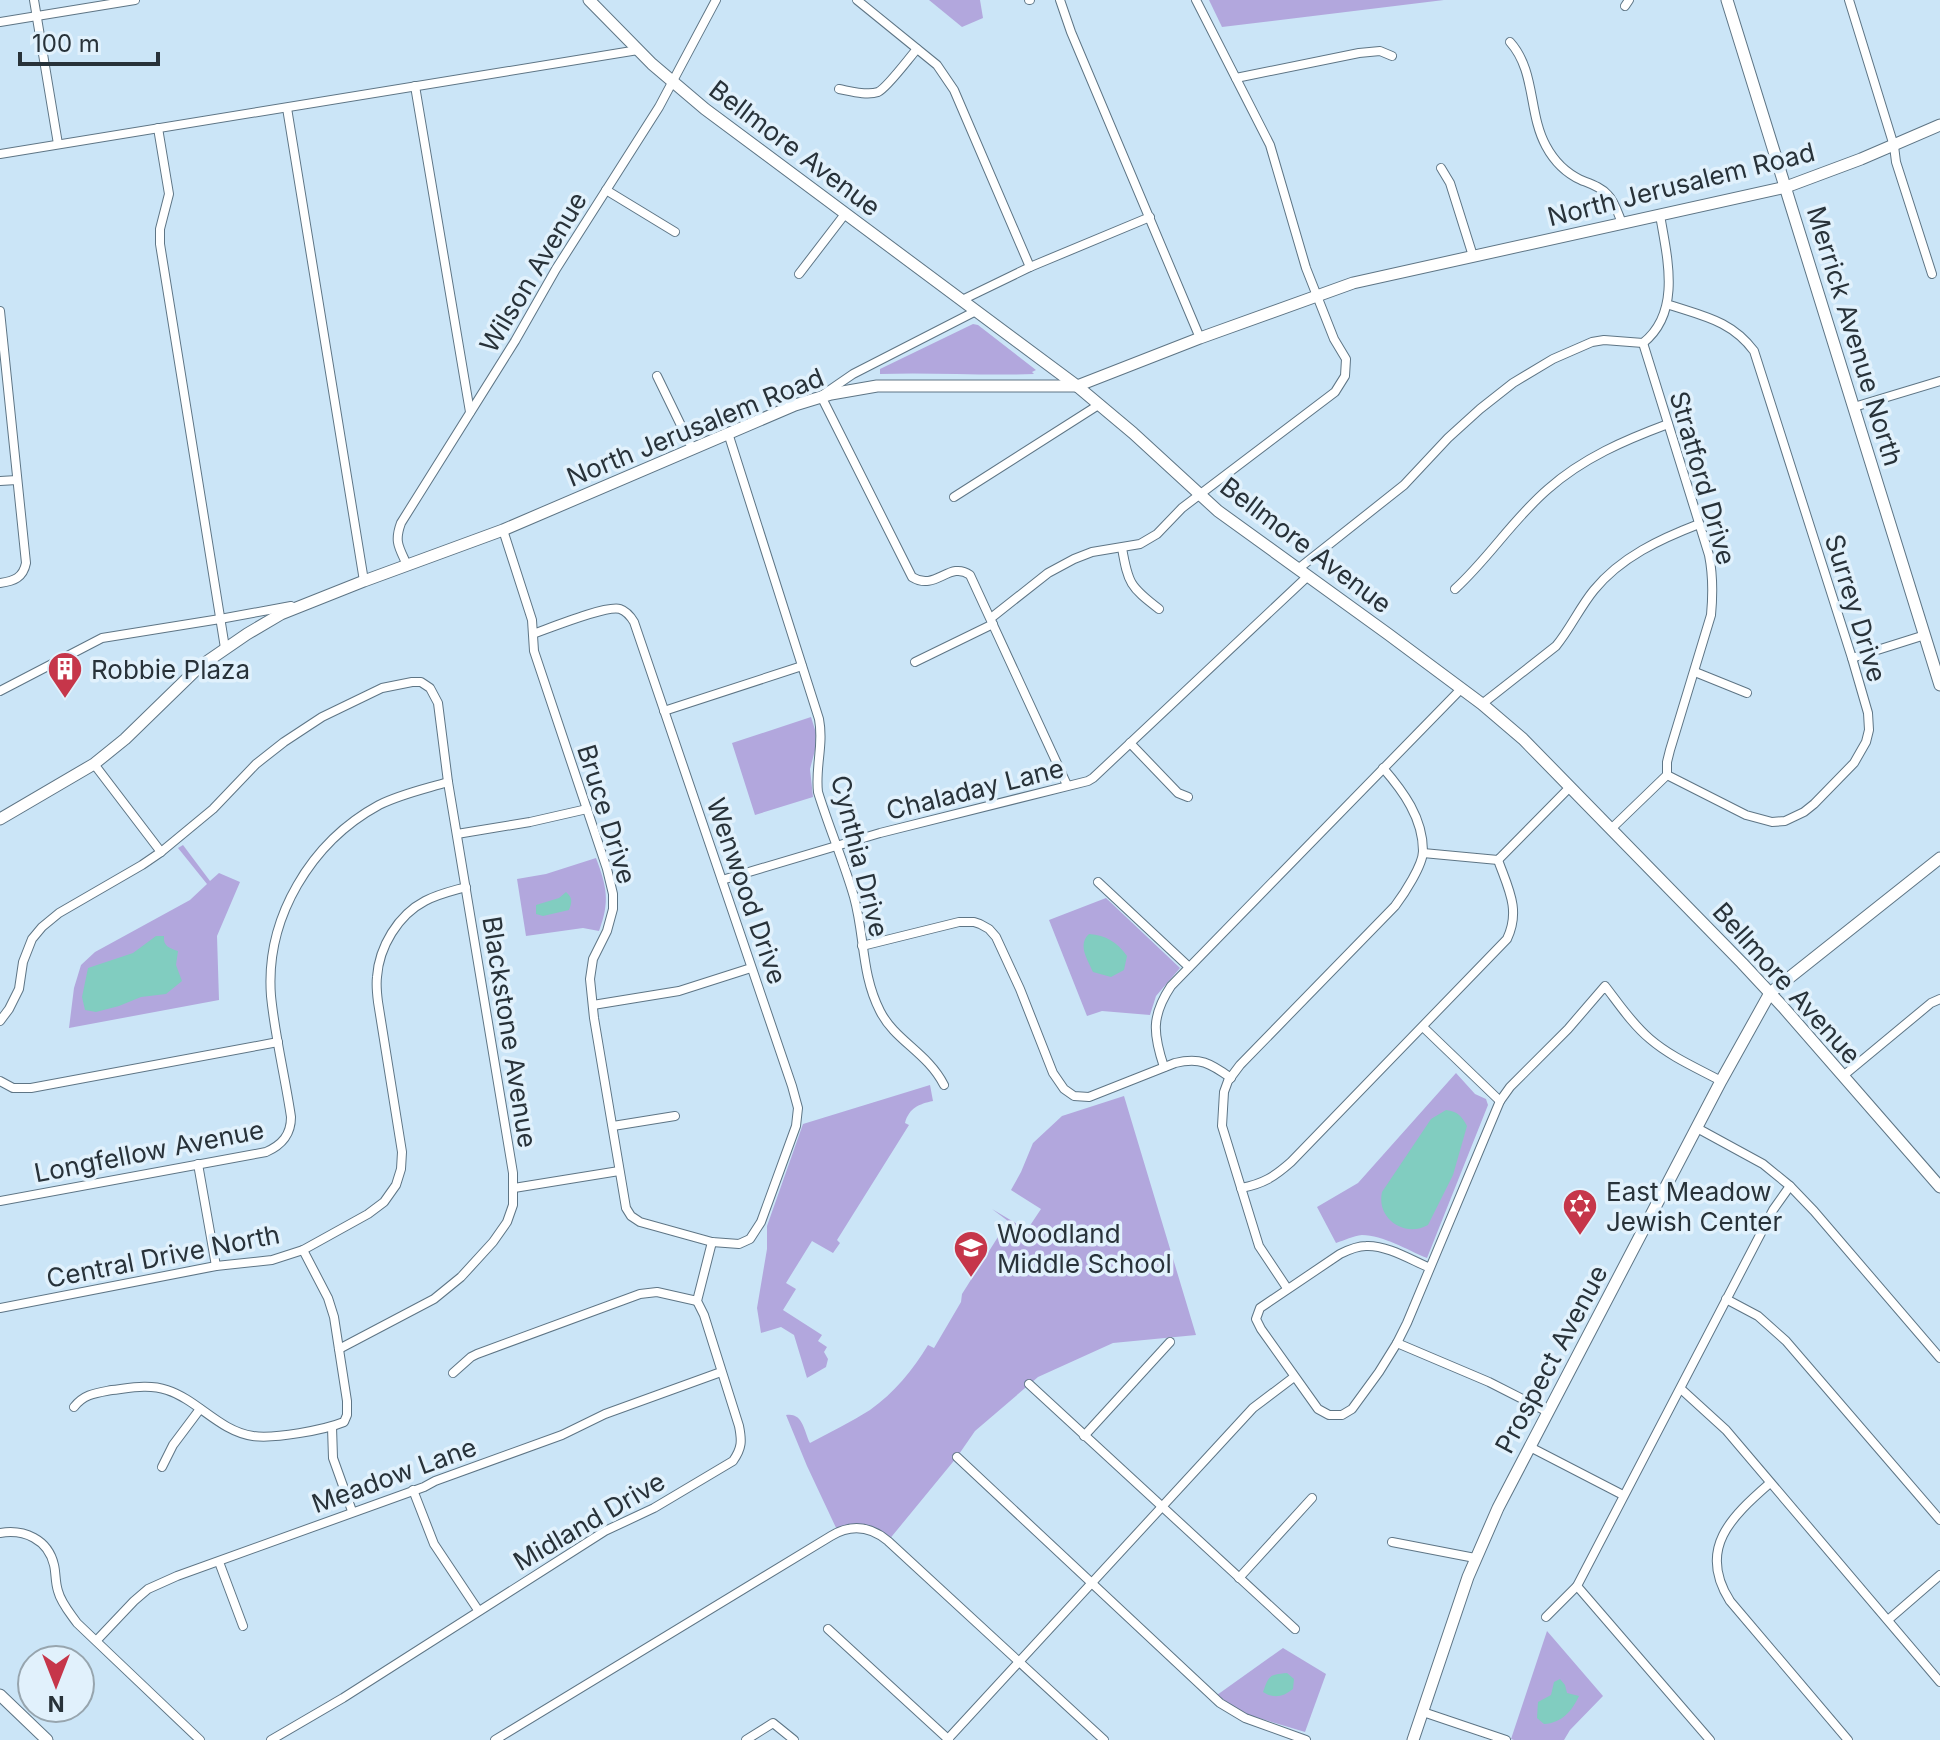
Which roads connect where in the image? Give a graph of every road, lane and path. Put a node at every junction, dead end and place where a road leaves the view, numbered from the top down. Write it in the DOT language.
graph roads {
  1 [pos="34,0"];
  2 [pos="135,0"];
  3 [pos="589,0"];
  4 [pos="716,0"];
  5 [pos="857,0"];
  6 [pos="1060,0"];
  7 [pos="1196,0"];
  8 [pos="1727,0"];
  9 [pos="1849,0"];
  10 [pos="37,16"];
  11 [pos="0,22"];
  12 [pos="1510,42"];
  13 [pos="917,49"];
  14 [pos="638,50"];
  15 [pos="1392,56"];
  16 [pos="1236,78"];
  17 [pos="673,82"];
  18 [pos="415,86"];
  19 [pos="839,89"];
  20 [pos="287,108"];
  21 [pos="1940,125"];
  22 [pos="158,128"];
  23 [pos="58,144"];
  24 [pos="1894,146"];
  25 [pos="0,154"];
  26 [pos="1441,168"];
  27 [pos="1786,187"];
  28 [pos="606,190"];
  29 [pos="845,214"];
  30 [pos="1660,215"];
  31 [pos="1150,217"];
  32 [pos="1622,223"];
  33 [pos="675,232"];
  34 [pos="1473,256"];
  35 [pos="1030,267"];
  36 [pos="799,274"];
  37 [pos="1932,274"];
  38 [pos="1317,297"];
  39 [pos="962,300"];
  40 [pos="1667,304"];
  41 [pos="0,311"];
  42 [pos="976,311"];
  43 [pos="1200,338"];
  44 [pos="1643,343"];
  45 [pos="657,376"];
  46 [pos="3,378"];
  47 [pos="1940,381"];
  48 [pos="1077,386"];
  49 [pos="821,396"];
  50 [pos="1100,404"];
  51 [pos="1854,407"];
  52 [pos="470,413"];
  53 [pos="1668,424"];
  54 [pos="728,433"];
  55 [pos="692,448"];
  56 [pos="17,480"];
  57 [pos="0,481"];
  58 [pos="1201,494"];
  59 [pos="954,497"];
  60 [pos="1699,524"];
  61 [pos="503,530"];
  62 [pos="1122,548"];
  63 [pos="407,565"];
  64 [pos="1303,573"];
  65 [pos="364,581"];
  66 [pos="0,583"];
  67 [pos="1455,589"];
  68 [pos="307,603"];
  69 [pos="1159,609"];
  70 [pos="220,619"];
  71 [pos="992,621"];
  72 [pos="533,634"];
  73 [pos="1925,635"];
  74 [pos="225,648"];
  75 [pos="1852,658"];
  76 [pos="915,662"];
  77 [pos="802,666"];
  78 [pos="1695,672"];
  79 [pos="1940,685"];
  80 [pos="1461,689"];
  81 [pos="0,691"];
  82 [pos="1747,693"];
  83 [pos="1482,704"];
  84 [pos="664,711"];
  85 [pos="1130,743"];
  86 [pos="94,764"];
  87 [pos="1383,768"];
  88 [pos="1667,775"];
  89 [pos="448,782"];
  90 [pos="1067,785"];
  91 [pos="1570,787"];
  92 [pos="1188,797"];
  93 [pos="587,809"];
  94 [pos="0,819"];
  95 [pos="1611,829"];
  96 [pos="457,834"];
  97 [pos="837,846"];
  98 [pos="161,852"];
  99 [pos="1423,853"];
  100 [pos="1940,858"];
  101 [pos="1498,860"];
  102 [pos="722,880"];
  103 [pos="1098,882"];
  104 [pos="466,887"];
  105 [pos="862,946"];
  106 [pos="1189,967"];
  107 [pos="751,968"];
  108 [pos="1770,993"];
  109 [pos="1940,999"];
  110 [pos="593,1005"];
  111 [pos="0,1021"];
  112 [pos="1423,1027"];
  113 [pos="278,1042"];
  114 [pos="1164,1067"];
  115 [pos="1843,1076"];
  116 [pos="1231,1078"];
  117 [pos="0,1081"];
  118 [pos="1721,1081"];
  119 [pos="944,1085"];
  120 [pos="1500,1101"];
  121 [pos="675,1116"];
  122 [pos="613,1126"];
  123 [pos="1697,1128"];
  124 [pos="198,1164"];
  125 [pos="619,1171"];
  126 [pos="1939,1184"];
  127 [pos="1790,1186"];
  128 [pos="514,1188"];
  129 [pos="1241,1188"];
  130 [pos="0,1201"];
  131 [pos="712,1242"];
  132 [pos="303,1250"];
  133 [pos="216,1266"];
  134 [pos="1430,1268"];
  135 [pos="1287,1288"];
  136 [pos="1726,1299"];
  137 [pos="697,1301"];
  138 [pos="0,1308"];
  139 [pos="1170,1342"];
  140 [pos="1397,1343"];
  141 [pos="339,1349"];
  142 [pos="1940,1358"];
  143 [pos="721,1372"];
  144 [pos="453,1373"];
  145 [pos="1294,1377"];
  146 [pos="1029,1384"];
  147 [pos="1681,1389"];
  148 [pos="74,1407"];
  149 [pos="200,1409"];
  150 [pos="1548,1412"];
  151 [pos="332,1427"];
  152 [pos="1084,1436"];
  153 [pos="1530,1447"];
  154 [pos="957,1457"];
  155 [pos="162,1467"];
  156 [pos="1770,1483"];
  157 [pos="413,1490"];
  158 [pos="1623,1495"];
  159 [pos="1312,1498"];
  160 [pos="1162,1507"];
  161 [pos="352,1511"];
  162 [pos="1940,1520"];
  163 [pos="0,1533"];
  164 [pos="1392,1542"];
  165 [pos="1475,1558"];
  166 [pos="219,1562"];
  167 [pos="1940,1575"];
  168 [pos="1239,1578"];
  169 [pos="1090,1584"];
  170 [pos="1577,1586"];
  171 [pos="478,1610"];
  172 [pos="1546,1617"];
  173 [pos="1888,1620"];
  174 [pos="243,1626"];
  175 [pos="828,1629"];
  176 [pos="1295,1629"];
  177 [pos="97,1640"];
  178 [pos="1019,1661"];
  179 [pos="1940,1682"];
  180 [pos="0,1695"];
  181 [pos="1423,1712"];
  182 [pos="47,1740"];
  183 [pos="200,1740"];
  184 [pos="271,1740"];
  185 [pos="495,1740"];
  186 [pos="746,1740"];
  187 [pos="794,1740"];
  188 [pos="948,1740"];
  189 [pos="1104,1740"];
  190 [pos="1304,1740"];
  191 [pos="1413,1740"];
  192 [pos="1506,1740"];
  193 [pos="1710,1740"];
  194 [pos="1848,1740"];
  1 -- 10 [label="street"];
  2 -- 10 [label="street"];
  3 -- 14 [label="main road, Bellmore Avenue"];
  4 -- 17 [label="street, Wilson Avenue"];
  5 -- 13 [label="street"];
  6 -- 31 [label="street"];
  7 -- 16 [label="street"];
  8 -- 27 [label="main road, Merrick Avenue North"];
  9 -- 24 [label="street"];
  10 -- 11 [label="street"];
  10 -- 23 [label="street"];
  12 -- 32 [label="street"];
  13 -- 19 [label="street"];
  13 -- 35 [label="street"];
  14 -- 17 [label="main road, Bellmore Avenue"];
  14 -- 18 [label="street"];
  15 -- 16 [label="street"];
  16 -- 38 [label="street"];
  17 -- 28 [label="street, Wilson Avenue"];
  17 -- 29 [label="main road, Bellmore Avenue"];
  18 -- 20 [label="street"];
  18 -- 52 [label="street"];
  20 -- 22 [label="street"];
  20 -- 65 [label="street"];
  21 -- 24 [label="main road, North Jerusalem Road"];
  22 -- 23 [label="street"];
  22 -- 70 [label="street"];
  23 -- 25 [label="street"];
  24 -- 27 [label="main road, North Jerusalem Road"];
  24 -- 37 [label="street"];
  26 -- 34 [label="street"];
  27 -- 30 [label="main road, North Jerusalem Road"];
  27 -- 51 [label="main road, Merrick Avenue North"];
  28 -- 33 [label="street"];
  28 -- 52 [label="street, Wilson Avenue"];
  29 -- 36 [label="street"];
  29 -- 39 [label="main road, Bellmore Avenue"];
  30 -- 32 [label="main road, North Jerusalem Road"];
  30 -- 40 [label="street"];
  31 -- 35 [label="street"];
  31 -- 43 [label="street"];
  32 -- 34 [label="main road, North Jerusalem Road"];
  34 -- 38 [label="main road, North Jerusalem Road"];
  35 -- 39 [label="street"];
  38 -- 43 [label="main road, North Jerusalem Road"];
  38 -- 58 [label="street"];
  39 -- 42 [label="main road, Bellmore Avenue"];
  40 -- 44 [label="street"];
  40 -- 75 [label="street, Surrey Drive"];
  41 -- 46 [label="street"];
  42 -- 48 [label="main road, Bellmore Avenue"];
  42 -- 49 [label="street"];
  43 -- 48 [label="main road, North Jerusalem Road"];
  44 -- 53 [label="street, Stratford Drive"];
  44 -- 64 [label="street, Chaladay Lane"];
  45 -- 55 [label="street"];
  46 -- 56 [label="street"];
  47 -- 51 [label="street"];
  48 -- 49 [label="main road, North Jerusalem Road"];
  48 -- 50 [label="main road, Bellmore Avenue"];
  49 -- 54 [label="main road, North Jerusalem Road"];
  49 -- 71 [label="street"];
  50 -- 58 [label="main road, Bellmore Avenue"];
  50 -- 59 [label="street"];
  51 -- 73 [label="main road, Merrick Avenue North"];
  52 -- 63 [label="street, Wilson Avenue"];
  53 -- 60 [label="street, Stratford Drive"];
  53 -- 67 [label="street"];
  54 -- 55 [label="main road, North Jerusalem Road"];
  54 -- 77 [label="street, Cynthia Drive"];
  55 -- 61 [label="main road, North Jerusalem Road"];
  56 -- 57 [label="street"];
  56 -- 66 [label="street"];
  58 -- 62 [label="street"];
  58 -- 64 [label="main road, Bellmore Avenue"];
  60 -- 78 [label="street, Stratford Drive"];
  60 -- 83 [label="street"];
  61 -- 63 [label="main road, North Jerusalem Road"];
  61 -- 72 [label="street, Bruce Drive"];
  62 -- 69 [label="street"];
  62 -- 71 [label="street"];
  63 -- 65 [label="main road, North Jerusalem Road"];
  64 -- 80 [label="main road, Bellmore Avenue"];
  64 -- 85 [label="street, Chaladay Lane"];
  65 -- 68 [label="main road, North Jerusalem Road"];
  68 -- 70 [label="street"];
  68 -- 74 [label="main road, North Jerusalem Road"];
  70 -- 74 [label="street"];
  70 -- 81 [label="street"];
  71 -- 76 [label="street"];
  71 -- 90 [label="street"];
  72 -- 84 [label="street, Wenwood Drive"];
  72 -- 93 [label="street, Bruce Drive"];
  73 -- 75 [label="street"];
  73 -- 79 [label="main road, Merrick Avenue North"];
  74 -- 86 [label="main road, North Jerusalem Road"];
  75 -- 88 [label="street, Surrey Drive"];
  77 -- 84 [label="street"];
  77 -- 97 [label="street, Cynthia Drive"];
  78 -- 82 [label="street"];
  78 -- 88 [label="street, Stratford Drive"];
  80 -- 83 [label="main road, Bellmore Avenue"];
  80 -- 87 [label="street"];
  83 -- 91 [label="main road, Bellmore Avenue"];
  84 -- 102 [label="street, Wenwood Drive"];
  85 -- 90 [label="street, Chaladay Lane"];
  85 -- 92 [label="street"];
  86 -- 94 [label="main road, North Jerusalem Road"];
  86 -- 98 [label="street"];
  87 -- 99 [label="street"];
  87 -- 106 [label="street"];
  88 -- 95 [label="street"];
  89 -- 96 [label="street, Blackstone Avenue"];
  89 -- 98 [label="street, Blackstone Avenue"];
  89 -- 113 [label="street, Longfellow Avenue"];
  90 -- 97 [label="street, Chaladay Lane"];
  91 -- 95 [label="main road, Bellmore Avenue"];
  91 -- 101 [label="street"];
  93 -- 96 [label="street"];
  93 -- 110 [label="street, Bruce Drive"];
  95 -- 108 [label="main road, Bellmore Avenue"];
  96 -- 104 [label="street, Blackstone Avenue"];
  97 -- 102 [label="street, Chaladay Lane"];
  97 -- 105 [label="street, Cynthia Drive"];
  98 -- 111 [label="street, Blackstone Avenue"];
  99 -- 101 [label="street"];
  99 -- 116 [label="street"];
  100 -- 108 [label="main road, Prospect Avenue"];
  101 -- 112 [label="street"];
  102 -- 107 [label="street, Wenwood Drive"];
  103 -- 106 [label="street"];
  104 -- 128 [label="street, Blackstone Avenue"];
  104 -- 132 [label="street, Central Drive North"];
  105 -- 114 [label="street"];
  105 -- 119 [label="street, Cynthia Drive"];
  106 -- 114 [label="street"];
  107 -- 110 [label="street"];
  107 -- 131 [label="street, Wenwood Drive"];
  108 -- 115 [label="main road, Bellmore Avenue"];
  108 -- 118 [label="main road, Prospect Avenue"];
  109 -- 115 [label="street"];
  110 -- 122 [label="street, Bruce Drive"];
  112 -- 120 [label="street"];
  112 -- 129 [label="street"];
  113 -- 117 [label="street"];
  113 -- 124 [label="street, Longfellow Avenue"];
  114 -- 116 [label="street"];
  115 -- 126 [label="main road, Bellmore Avenue"];
  116 -- 129 [label="street"];
  118 -- 120 [label="street"];
  118 -- 123 [label="main road, Prospect Avenue"];
  120 -- 134 [label="street"];
  121 -- 122 [label="street"];
  122 -- 125 [label="street, Bruce Drive"];
  123 -- 127 [label="street"];
  123 -- 150 [label="main road, Prospect Avenue"];
  124 -- 130 [label="street, Longfellow Avenue"];
  124 -- 133 [label="street"];
  125 -- 128 [label="street"];
  125 -- 131 [label="street, Bruce Drive"];
  127 -- 136 [label="street"];
  127 -- 142 [label="street"];
  128 -- 141 [label="street, Blackstone Avenue"];
  129 -- 135 [label="street"];
  131 -- 137 [label="street"];
  132 -- 133 [label="street, Central Drive North"];
  132 -- 141 [label="street"];
  133 -- 138 [label="street, Central Drive North"];
  134 -- 135 [label="street"];
  134 -- 140 [label="street"];
  135 -- 145 [label="street"];
  136 -- 147 [label="street"];
  136 -- 162 [label="street"];
  137 -- 143 [label="street, Midland Drive"];
  137 -- 144 [label="street"];
  139 -- 152 [label="street"];
  140 -- 145 [label="street"];
  140 -- 150 [label="street"];
  141 -- 151 [label="street"];
  143 -- 157 [label="street, Meadow Lane"];
  143 -- 171 [label="street, Midland Drive"];
  145 -- 160 [label="street"];
  146 -- 152 [label="street"];
  147 -- 156 [label="street"];
  147 -- 158 [label="street"];
  148 -- 149 [label="street"];
  149 -- 151 [label="street"];
  149 -- 155 [label="street"];
  150 -- 153 [label="main road, Prospect Avenue"];
  151 -- 161 [label="street"];
  152 -- 160 [label="street"];
  153 -- 158 [label="street"];
  153 -- 165 [label="main road, Prospect Avenue"];
  154 -- 169 [label="street"];
  156 -- 173 [label="street"];
  156 -- 194 [label="street"];
  157 -- 161 [label="street, Meadow Lane"];
  157 -- 171 [label="street"];
  158 -- 170 [label="street"];
  159 -- 168 [label="street"];
  160 -- 168 [label="street"];
  160 -- 169 [label="street"];
  161 -- 166 [label="street, Meadow Lane"];
  163 -- 177 [label="street"];
  164 -- 165 [label="street"];
  165 -- 181 [label="main road, Prospect Avenue"];
  166 -- 174 [label="street"];
  166 -- 177 [label="street, Meadow Lane"];
  167 -- 173 [label="street"];
  168 -- 176 [label="street"];
  169 -- 178 [label="street"];
  169 -- 190 [label="street"];
  170 -- 172 [label="street"];
  170 -- 193 [label="street"];
  171 -- 184 [label="street, Midland Drive"];
  173 -- 179 [label="street"];
  175 -- 188 [label="street"];
  177 -- 183 [label="street"];
  178 -- 185 [label="street"];
  178 -- 188 [label="street"];
  178 -- 189 [label="street"];
  180 -- 182 [label="main road"];
  181 -- 191 [label="main road, Prospect Avenue"];
  181 -- 192 [label="street"];
  186 -- 187 [label="street"];
}
